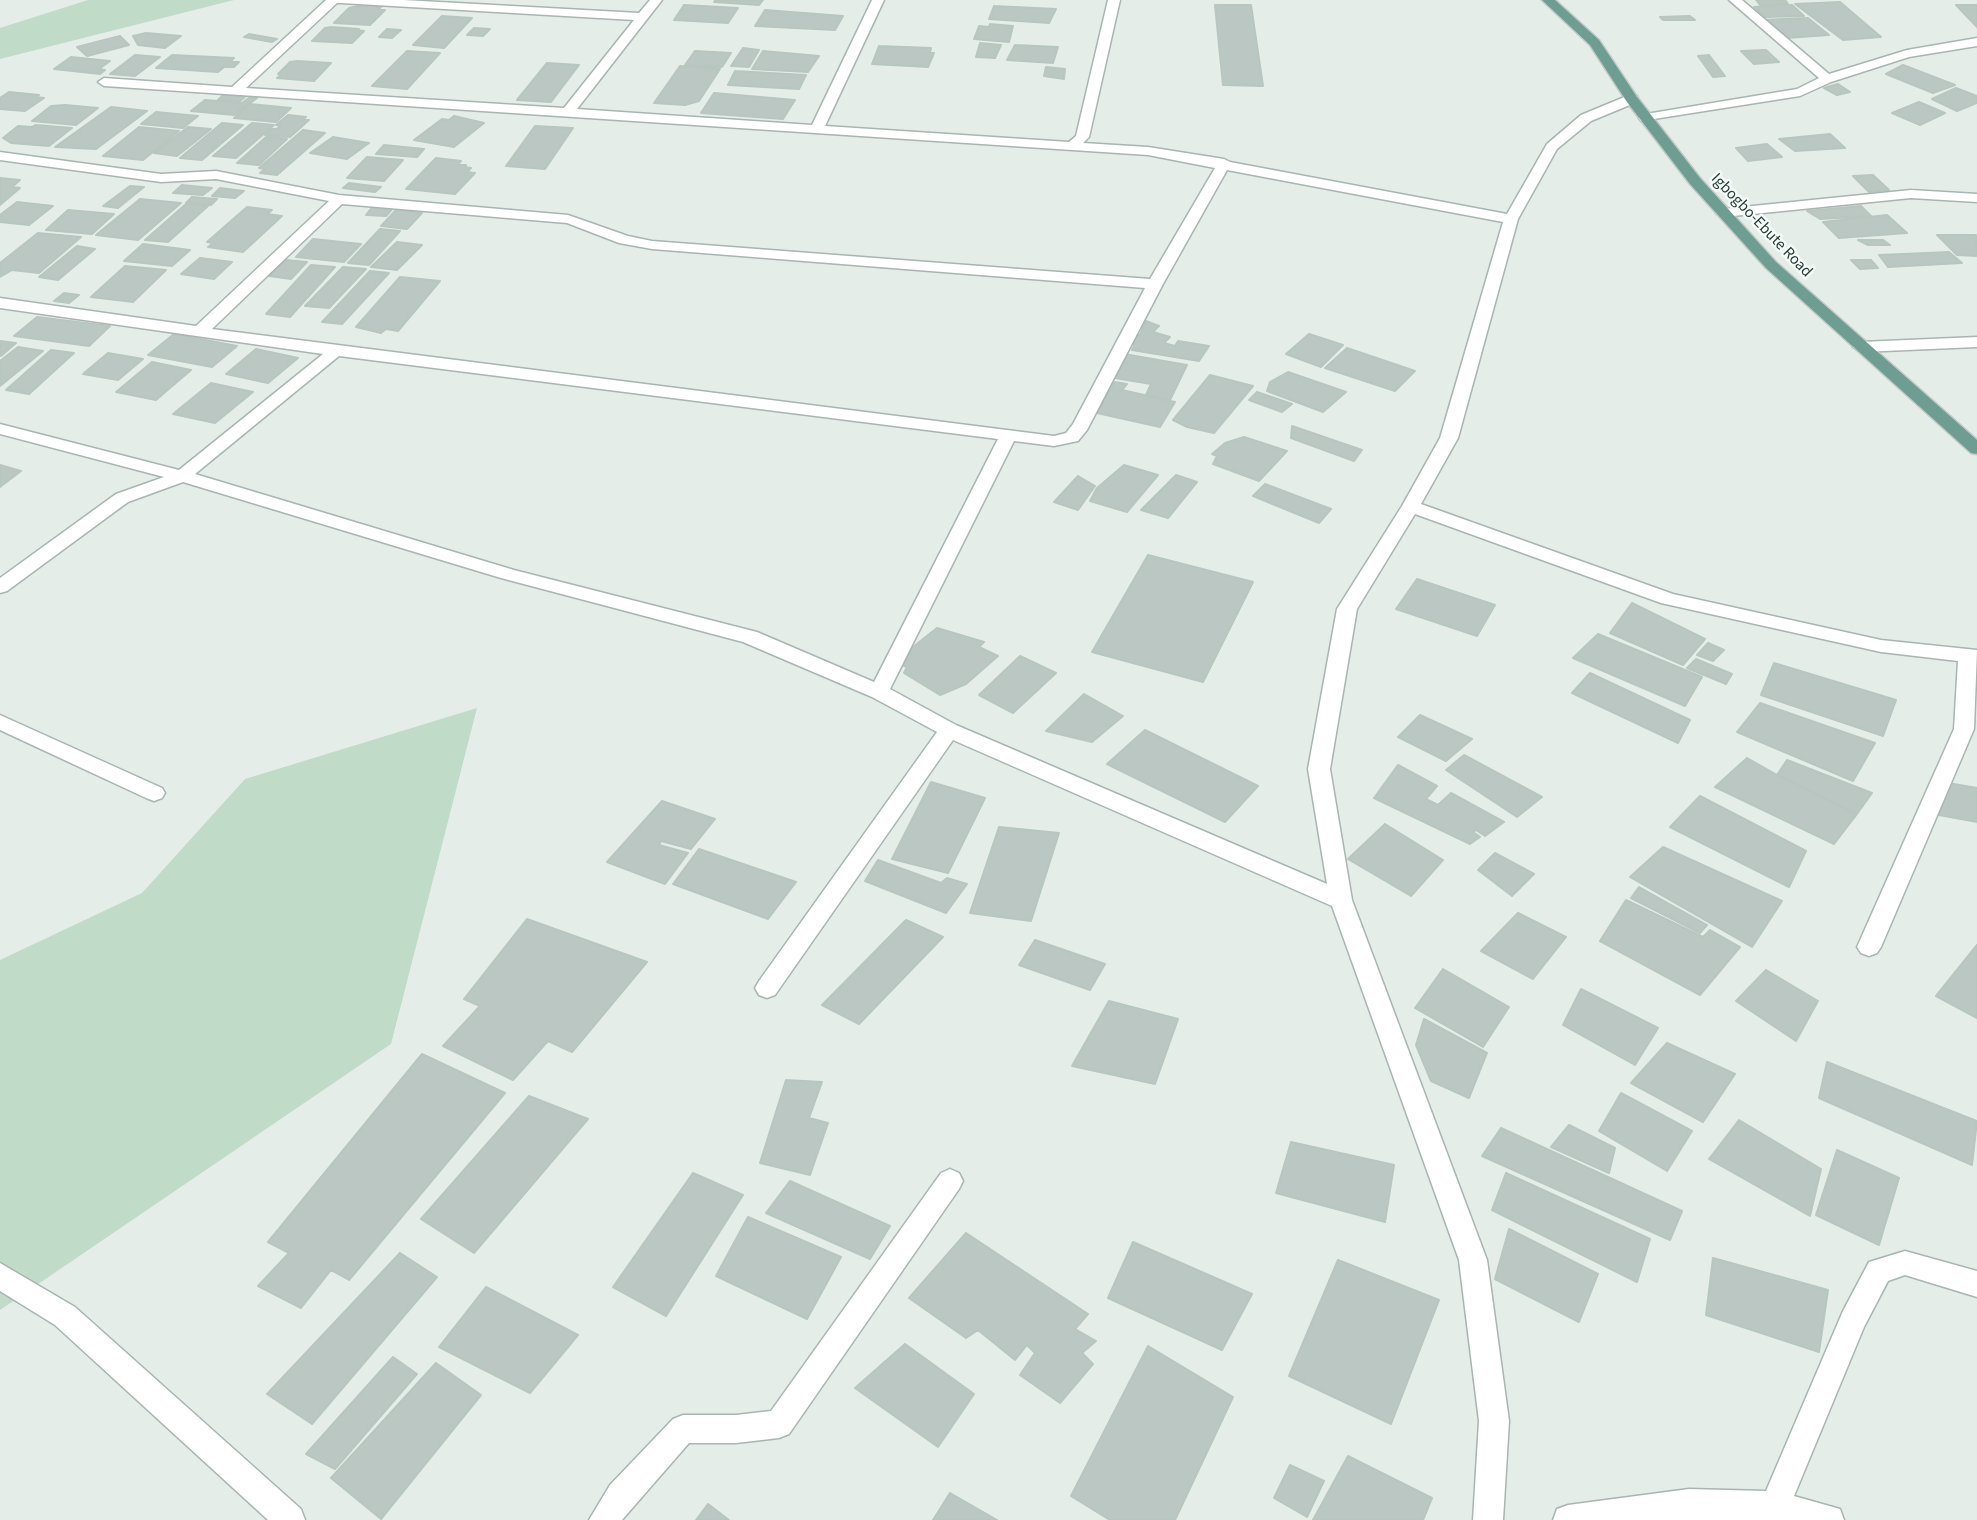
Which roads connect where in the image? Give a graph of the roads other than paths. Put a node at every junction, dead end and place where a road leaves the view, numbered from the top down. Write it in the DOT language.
graph roads {
  1 [pos="333,0"];
  2 [pos="341,0"];
  3 [pos="656,0"];
  4 [pos="878,0"];
  5 [pos="1114,0"];
  6 [pos="1548,0"];
  7 [pos="1735,0"];
  8 [pos="643,17"];
  9 [pos="1977,42"];
  10 [pos="1827,79"];
  11 [pos="104,82"];
  12 [pos="236,90"];
  13 [pos="1632,99"];
  14 [pos="567,113"];
  15 [pos="1646,118"];
  16 [pos="817,128"];
  17 [pos="1074,144"];
  18 [pos="0,156"];
  19 [pos="1224,163"];
  20 [pos="339,199"];
  21 [pos="1976,200"];
  22 [pos="1723,213"];
  23 [pos="1511,219"];
  24 [pos="1155,284"];
  25 [pos="0,303"];
  26 [pos="201,330"];
  27 [pos="1977,342"];
  28 [pos="1861,347"];
  29 [pos="336,351"];
  30 [pos="0,429"];
  31 [pos="1008,437"];
  32 [pos="1977,449"];
  33 [pos="182,476"];
  34 [pos="1411,506"];
  35 [pos="0,587"];
  36 [pos="1972,657"];
  37 [pos="878,692"];
  38 [pos="0,722"];
  39 [pos="949,730"];
  40 [pos="154,793"];
  41 [pos="1341,901"];
  42 [pos="1869,947"];
  43 [pos="767,988"];
  44 [pos="950,1181"];
  45 [pos="0,1276"];
  46 [pos="1977,1284"];
  47 [pos="1775,1506"];
  48 [pos="290,1520"];
  49 [pos="604,1520"];
  50 [pos="1488,1520"];
  51 [pos="1568,1520"];
  52 [pos="1829,1520"];
  1 -- 12 [label="street"];
  2 -- 8 [label="street"];
  3 -- 8 [label="street"];
  4 -- 16 [label="street"];
  5 -- 17 [label="street"];
  6 -- 13 [label="main road, Igbogbo-Ebute Road"];
  7 -- 10 [label="street"];
  8 -- 14 [label="street"];
  9 -- 10 [label="street"];
  10 -- 15 [label="street"];
  11 -- 12 [label="street"];
  12 -- 14 [label="street"];
  13 -- 15 [label="main road, Igbogbo-Ebute Road"];
  13 -- 23 [label="street"];
  14 -- 16 [label="street"];
  15 -- 22 [label="main road, Igbogbo-Ebute Road"];
  16 -- 17 [label="street"];
  17 -- 19 [label="street"];
  18 -- 20 [label="street"];
  19 -- 23 [label="street"];
  19 -- 24 [label="street"];
  20 -- 24 [label="street"];
  20 -- 26 [label="street"];
  21 -- 22 [label="street"];
  22 -- 28 [label="main road, Igbogbo-Ebute Road"];
  23 -- 34 [label="street"];
  24 -- 31 [label="street"];
  25 -- 26 [label="street"];
  26 -- 29 [label="street"];
  27 -- 28 [label="street"];
  28 -- 32 [label="main road, Igbogbo-Ebute Road"];
  29 -- 31 [label="street"];
  29 -- 33 [label="street"];
  30 -- 33 [label="street"];
  31 -- 37 [label="street"];
  33 -- 35 [label="street"];
  33 -- 37 [label="street"];
  34 -- 36 [label="street"];
  34 -- 41 [label="street"];
  36 -- 42 [label="street"];
  37 -- 39 [label="street"];
  38 -- 40 [label="street"];
  39 -- 41 [label="street"];
  39 -- 43 [label="street"];
  41 -- 50 [label="street"];
  44 -- 49 [label="street"];
  45 -- 48 [label="street"];
  46 -- 47 [label="street"];
  47 -- 51 [label="street"];
  47 -- 52 [label="street"];
}
